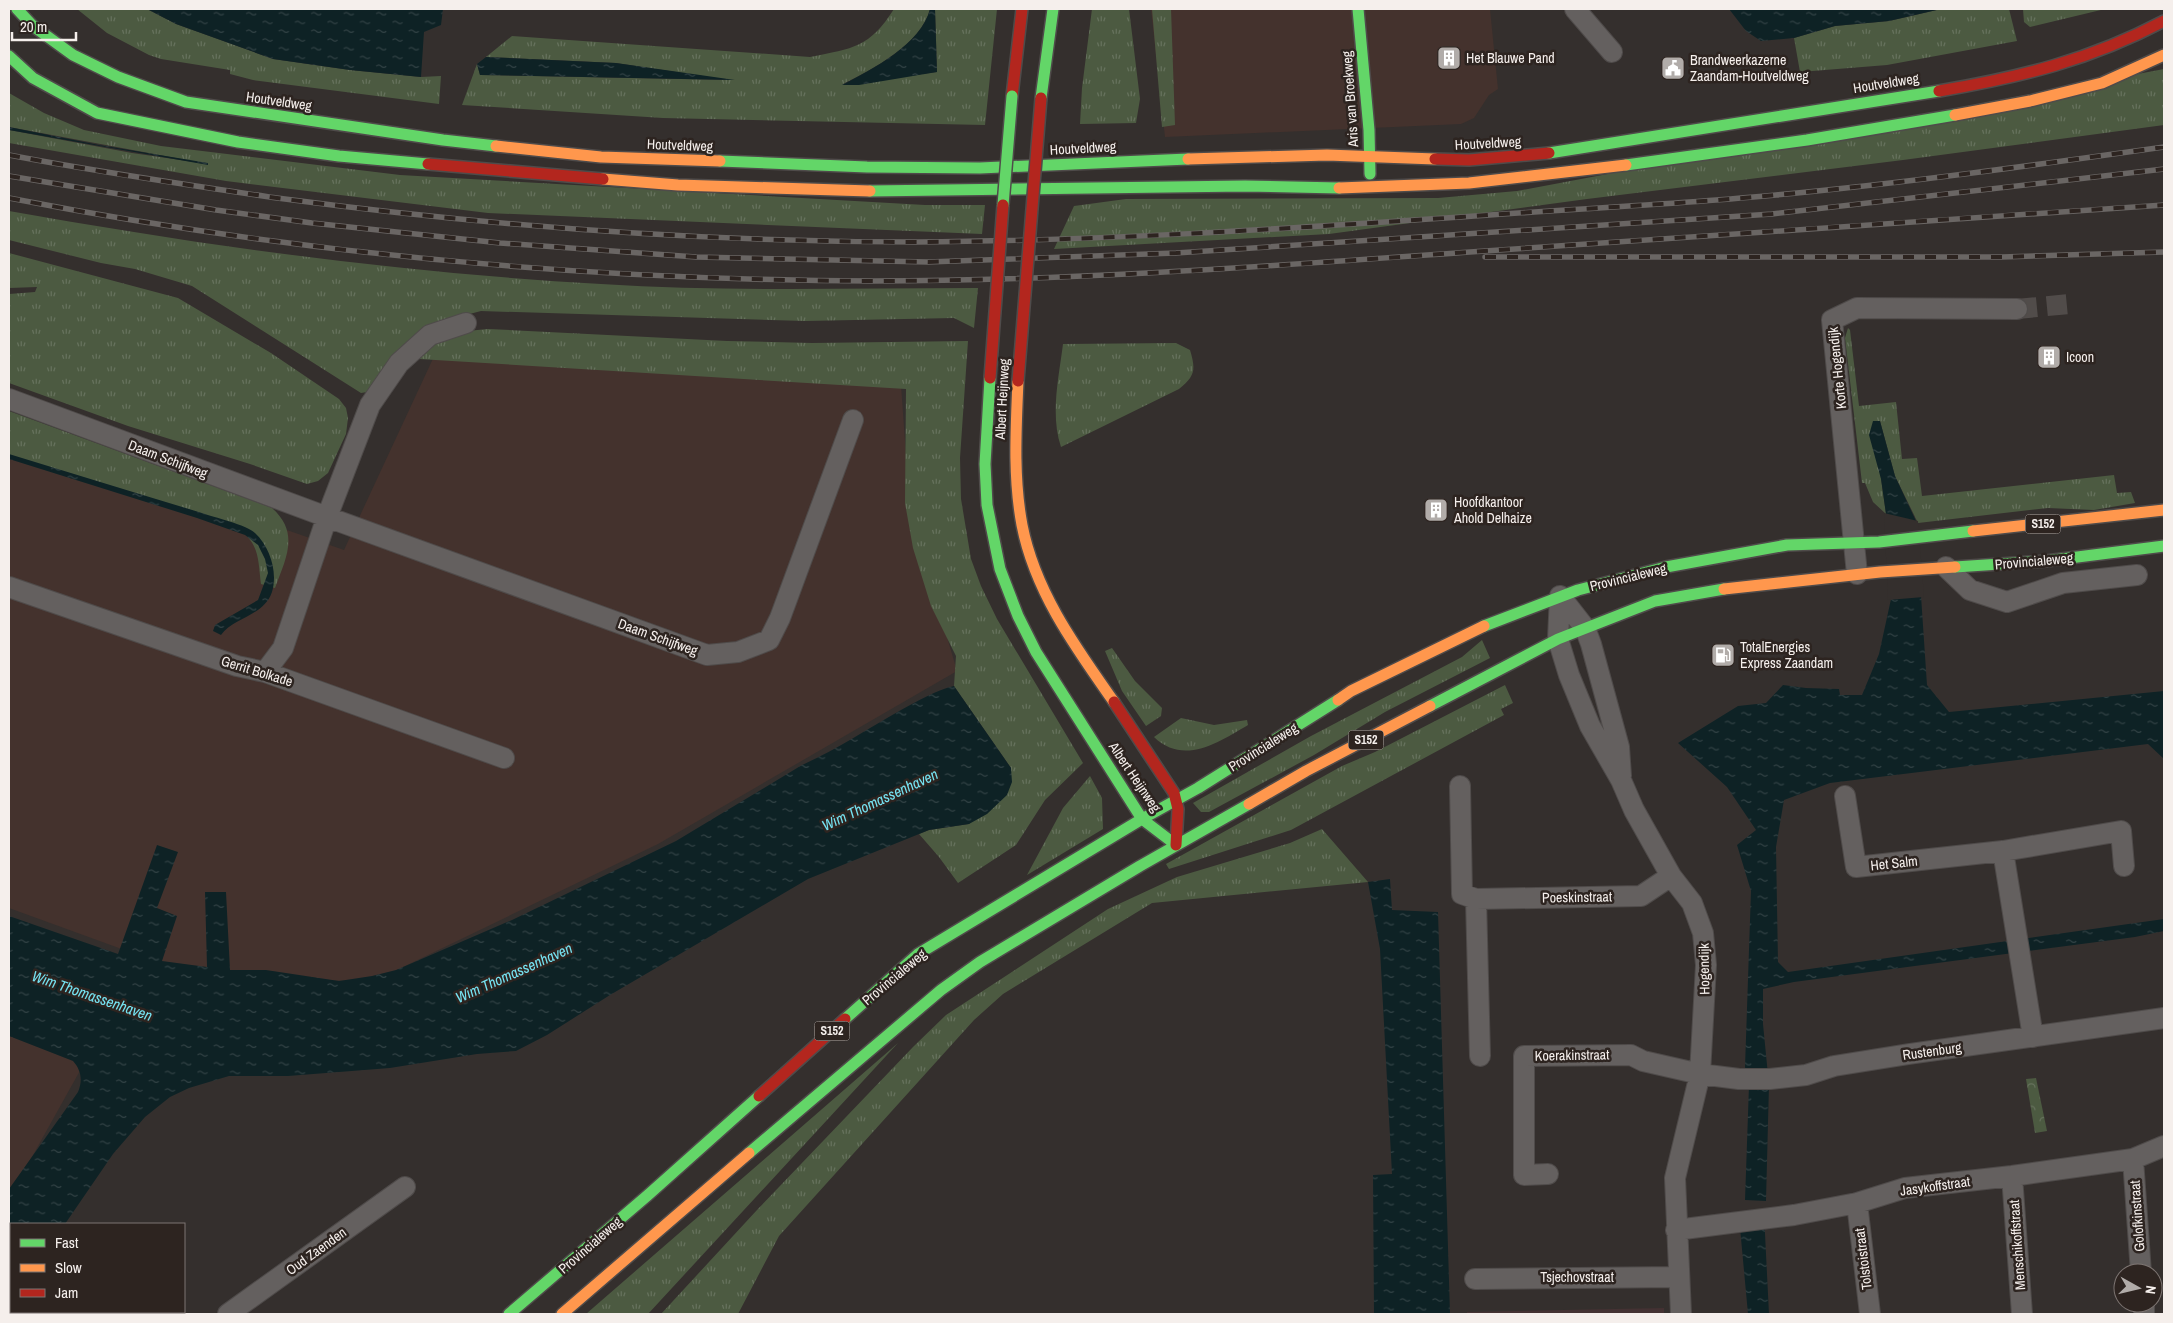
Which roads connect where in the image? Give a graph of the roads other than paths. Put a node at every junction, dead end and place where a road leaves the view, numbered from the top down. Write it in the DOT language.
graph roads {
  1 [pos="17,9"];
  2 [pos="1022,9"];
  3 [pos="1053,9"];
  4 [pos="1358,9"];
  5 [pos="1575,9"];
  6 [pos="2164,22"];
  7 [pos="1612,52"];
  8 [pos="2164,55"];
  9 [pos="9,56"];
  10 [pos="1369,156"];
  11 [pos="1370,187"];
  12 [pos="2017,309"];
  13 [pos="466,323"];
  14 [pos="9,399"];
  15 [pos="854,420"];
  16 [pos="2164,510"];
  17 [pos="327,517"];
  18 [pos="1854,544"];
  19 [pos="2164,546"];
  20 [pos="2092,555"];
  21 [pos="1946,567"];
  22 [pos="1857,574"];
  23 [pos="2137,575"];
  24 [pos="2063,583"];
  25 [pos="9,587"];
  26 [pos="1560,596"];
  27 [pos="1585,628"];
  28 [pos="1558,639"];
  29 [pos="265,672"];
  30 [pos="504,758"];
  31 [pos="1621,780"];
  32 [pos="1460,786"];
  33 [pos="1845,796"];
  34 [pos="1177,800"];
  35 [pos="1142,819"];
  36 [pos="1176,845"];
  37 [pos="2003,850"];
  38 [pos="2124,866"];
  39 [pos="1671,876"];
  40 [pos="1476,899"];
  41 [pos="2164,1018"];
  42 [pos="2028,1041"];
  43 [pos="1480,1056"];
  44 [pos="1700,1074"];
  45 [pos="2164,1146"];
  46 [pos="2133,1159"];
  47 [pos="1548,1174"];
  48 [pos="2012,1176"];
  49 [pos="405,1187"];
  50 [pos="1857,1204"];
  51 [pos="1676,1230"];
  52 [pos="2140,1263"];
  53 [pos="1678,1277"];
  54 [pos="1475,1279"];
  55 [pos="228,1314"];
  56 [pos="509,1314"];
  57 [pos="562,1314"];
  58 [pos="1681,1314"];
  59 [pos="1870,1314"];
  60 [pos="2022,1314"];
  1 -- 10 [label="main road, Houtveldweg"];
  2 -- 35 [label="main road, Albert Heijnweg, bridge"];
  3 -- 34 [label="main road, Albert Heijnweg, bridge"];
  4 -- 10 [label="main road, Aris van Broekweg"];
  5 -- 7 [label="street"];
  6 -- 10 [label="main road, Houtveldweg"];
  8 -- 11 [label="main road"];
  9 -- 11 [label="main road"];
  10 -- 11 [label="main road, Aris van Broekweg"];
  12 -- 18 [label="street, Korte Hogendijk"];
  13 -- 17 [label="street"];
  14 -- 17 [label="street, Daam Schijfweg"];
  15 -- 17 [label="street, Daam Schijfweg"];
  16 -- 18 [label="main road, Provincialeweg / S152"];
  17 -- 29 [label="street"];
  18 -- 22 [label="street, Korte Hogendijk"];
  18 -- 26 [label="main road, Provincialeweg / S152"];
  19 -- 20 [label="main road, Provincialeweg / S152"];
  20 -- 21 [label="main road, Provincialeweg / S152"];
  20 -- 24 [label="street, Provincialeweg"];
  21 -- 22 [label="main road, Provincialeweg / S152"];
  21 -- 24 [label="street, Provincialeweg"];
  22 -- 27 [label="main road, Provincialeweg / S152"];
  23 -- 24 [label="street, Provincialeweg"];
  25 -- 29 [label="street, Gerrit Bolkade"];
  26 -- 27 [label="street"];
  26 -- 28 [label="street, Hogendijk"];
  26 -- 34 [label="main road, Provincialeweg / S152"];
  27 -- 28 [label="main road, Provincialeweg / S152"];
  27 -- 31 [label="street"];
  28 -- 31 [label="street, Hogendijk"];
  28 -- 36 [label="main road, Provincialeweg / S152"];
  29 -- 30 [label="street, Gerrit Bolkade"];
  31 -- 39 [label="street, Hogendijk"];
  32 -- 40 [label="street"];
  33 -- 37 [label="street, Het Salm"];
  34 -- 35 [label="main road, Provincialeweg / S152"];
  34 -- 36 [label="main road, Albert Heijnweg"];
  35 -- 36 [label="main road, Albert Heijnweg"];
  35 -- 56 [label="main road, Provincialeweg / S152"];
  36 -- 57 [label="main road, Provincialeweg / S152"];
  37 -- 38 [label="street, Het Salm"];
  37 -- 42 [label="street"];
  39 -- 40 [label="street, Poeskinstraat"];
  39 -- 44 [label="street, Hogendijk"];
  40 -- 43 [label="street"];
  41 -- 42 [label="street, Rustenburg"];
  42 -- 44 [label="street, Rustenburg"];
  44 -- 47 [label="street, Koerakinstraat"];
  44 -- 51 [label="street, Hogendijk"];
  45 -- 46 [label="street, Jasykoffstraat"];
  46 -- 48 [label="street, Jasykoffstraat"];
  46 -- 52 [label="street, Golofkinstraat"];
  48 -- 50 [label="street, Jasykoffstraat"];
  48 -- 60 [label="street, Menschikoffstraat"];
  49 -- 55 [label="street, Oud Zaenden"];
  50 -- 51 [label="street, Jasykoffstraat"];
  50 -- 59 [label="street, Tolstoistraat"];
  51 -- 53 [label="street, Hogendijk"];
  53 -- 54 [label="street, Tsjechovstraat"];
  53 -- 58 [label="street, Hogendijk"];
}
